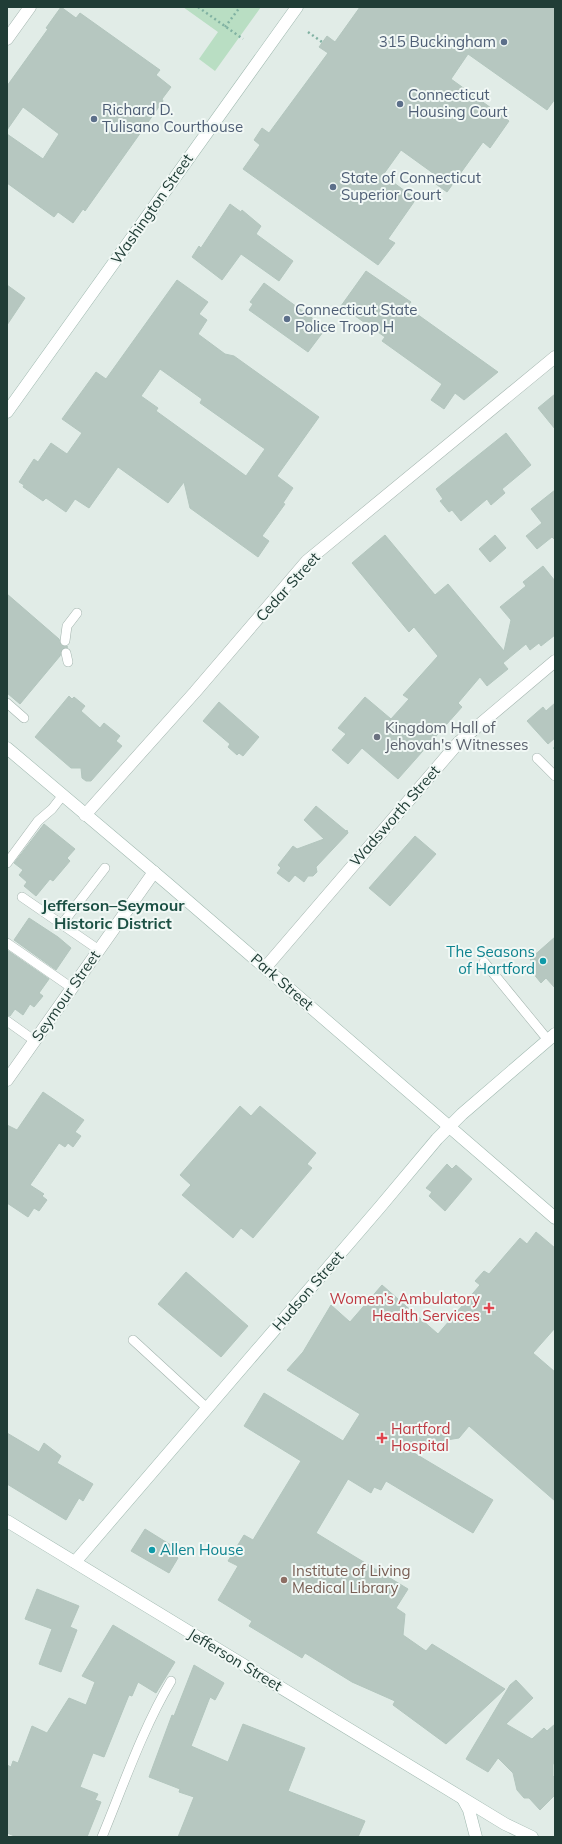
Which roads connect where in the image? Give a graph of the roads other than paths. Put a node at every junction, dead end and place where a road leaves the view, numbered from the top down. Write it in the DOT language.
graph roads {
  1 [pos="30,7"];
  2 [pos="297,7"];
  3 [pos="7,39"];
  4 [pos="555,357"];
  5 [pos="7,412"];
  6 [pos="77,613"];
  7 [pos="65,641"];
  8 [pos="66,653"];
  9 [pos="555,661"];
  10 [pos="68,662"];
  11 [pos="7,704"];
  12 [pos="24,718"];
  13 [pos="7,748"];
  14 [pos="537,758"];
  15 [pos="555,776"];
  16 [pos="63,796"];
  17 [pos="85,815"];
  18 [pos="7,863"];
  19 [pos="105,868"];
  20 [pos="154,872"];
  21 [pos="22,897"];
  22 [pos="62,924"];
  23 [pos="7,943"];
  24 [pos="99,950"];
  25 [pos="484,962"];
  26 [pos="265,968"];
  27 [pos="72,988"];
  28 [pos="7,1021"];
  29 [pos="552,1037"];
  30 [pos="35,1041"];
  31 [pos="7,1080"];
  32 [pos="449,1127"];
  33 [pos="555,1218"];
  34 [pos="133,1340"];
  35 [pos="207,1408"];
  36 [pos="7,1521"];
  37 [pos="75,1562"];
  38 [pos="171,1681"];
  39 [pos="462,1798"];
  40 [pos="102,1837"];
  41 [pos="476,1837"];
  42 [pos="532,1837"];
  1 -- 3 [label="street"];
  2 -- 5 [label="street, Washington Street"];
  4 -- 17 [label="street, Cedar Street"];
  6 -- 7 [label="lane"];
  8 -- 10 [label="lane"];
  9 -- 26 [label="street, Wadsworth Street"];
  11 -- 12 [label="lane"];
  13 -- 16 [label="street, Park Street"];
  14 -- 15 [label="lane"];
  16 -- 17 [label="street, Park Street"];
  16 -- 18 [label="lane"];
  17 -- 20 [label="street, Park Street"];
  19 -- 22 [label="lane"];
  20 -- 24 [label="street, Seymour Street"];
  20 -- 26 [label="street, Park Street"];
  21 -- 22 [label="lane"];
  22 -- 24 [label="lane"];
  23 -- 27 [label="lane"];
  24 -- 27 [label="street, Seymour Street"];
  25 -- 29 [label="lane"];
  26 -- 32 [label="street, Park Street"];
  27 -- 30 [label="street, Seymour Street"];
  28 -- 30 [label="lane"];
  29 -- 32 [label="street, Hudson Street"];
  30 -- 31 [label="street, Seymour Street"];
  32 -- 33 [label="street, Park Street"];
  32 -- 35 [label="street, Hudson Street"];
  34 -- 35 [label="lane"];
  35 -- 37 [label="street, Hudson Street"];
  36 -- 37 [label="street, Jefferson Street"];
  37 -- 39 [label="street, Jefferson Street"];
  38 -- 40 [label="lane"];
  39 -- 41 [label="street"];
  39 -- 42 [label="street, Jefferson Street"];
}
